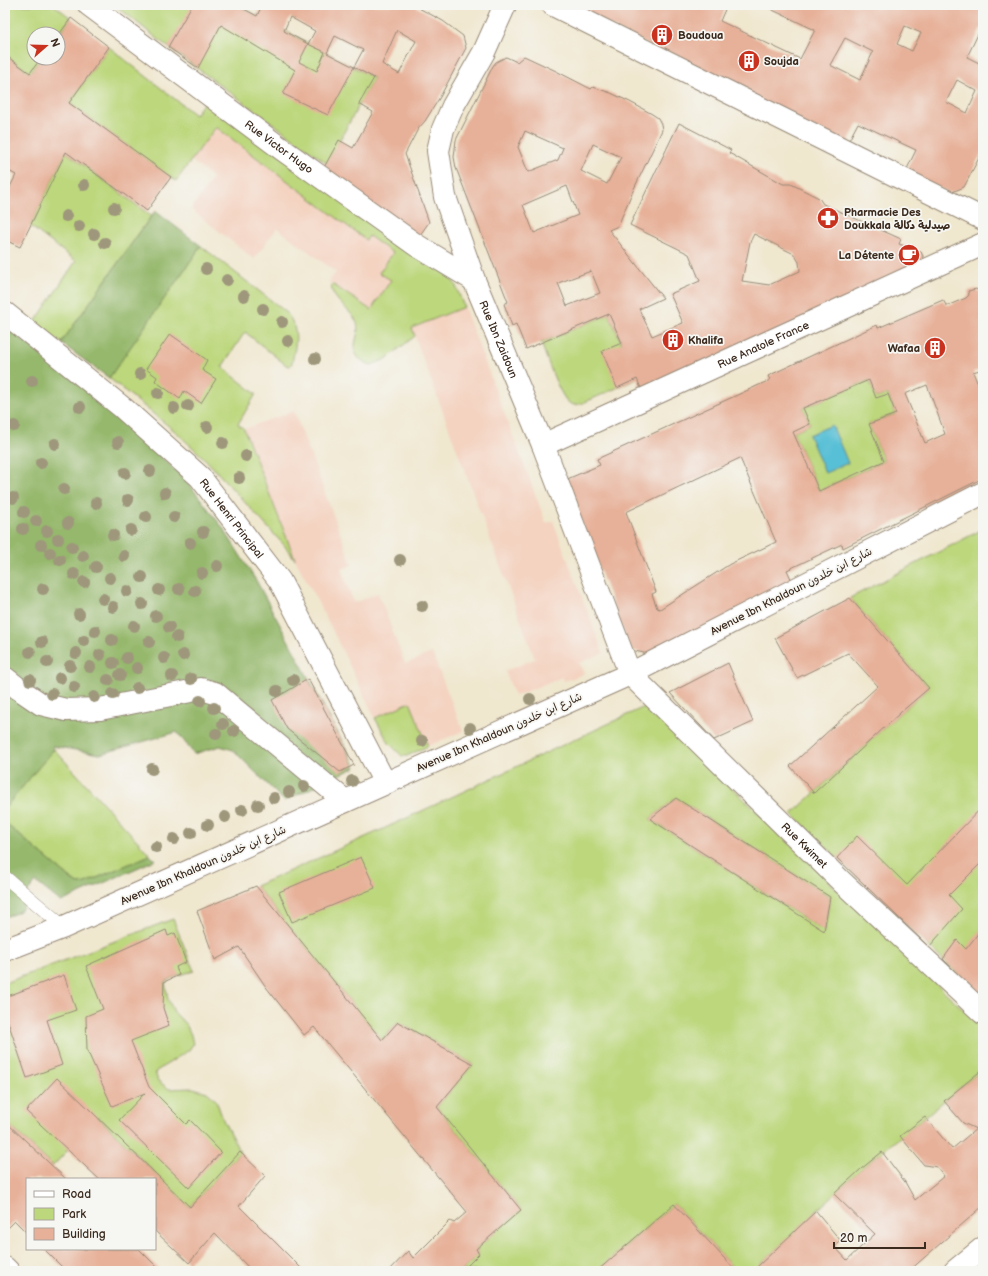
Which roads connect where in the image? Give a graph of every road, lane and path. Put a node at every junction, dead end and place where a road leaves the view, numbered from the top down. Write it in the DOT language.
graph roads {
  1 [pos="90,5"];
  2 [pos="505,5"];
  3 [pos="553,5"];
  4 [pos="982,216"];
  5 [pos="983,244"];
  6 [pos="474,280"];
  7 [pos="5,313"];
  8 [pos="542,445"];
  9 [pos="983,493"];
  10 [pos="630,674"];
  11 [pos="5,678"];
  12 [pos="385,783"];
  13 [pos="345,801"];
  14 [pos="5,877"];
  15 [pos="64,927"];
  16 [pos="5,950"];
  17 [pos="983,1013"];
  18 [pos="983,1248"];
  19 [pos="5,1268"];
  20 [pos="8,1271"];
  21 [pos="955,1271"];
  1 -- 6 [label="street, Rue Victor Hugo"];
  2 -- 6 [label="street, Rue Ibn Zaidoun"];
  3 -- 4 [label="street"];
  5 -- 8 [label="street, Rue Anatole France"];
  6 -- 8 [label="street, Rue Ibn Zaidoun"];
  7 -- 12 [label="street, Rue Henri Principal"];
  8 -- 10 [label="street, Rue Ibn Zaidoun"];
  9 -- 10 [label="street, Avenue Ibn Khaldoun شارع ابن خلدون"];
  10 -- 12 [label="street, Avenue Ibn Khaldoun شارع ابن خلدون"];
  10 -- 17 [label="street, Rue Kwimet"];
  11 -- 13 [label="street"];
  12 -- 13 [label="street, Avenue Ibn Khaldoun شارع ابن خلدون"];
  13 -- 15 [label="street, Avenue Ibn Khaldoun شارع ابن خلدون"];
  14 -- 15 [label="lane"];
  15 -- 16 [label="street, Avenue Ibn Khaldoun شارع ابن خلدون"];
  18 -- 21 [label="street"];
  19 -- 20 [label="street"];
}
